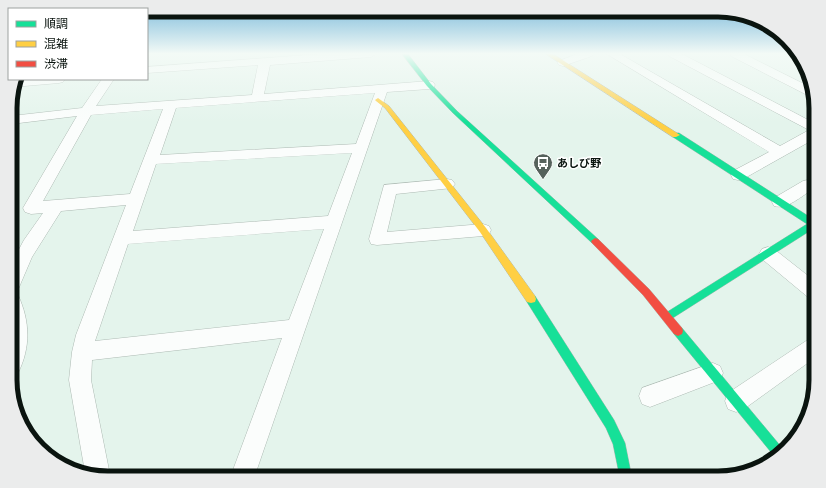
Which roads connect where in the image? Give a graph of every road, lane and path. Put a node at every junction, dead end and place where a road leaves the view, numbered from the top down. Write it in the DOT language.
graph roads {
  1 [pos="262,77"];
  2 [pos="423,77"];
  3 [pos="585,77"];
  4 [pos="651,77"];
  5 [pos="716,77"];
  6 [pos="781,77"];
  7 [pos="50,80"];
  8 [pos="107,80"];
  9 [pos="20,83"];
  10 [pos="429,85"];
  11 [pos="807,90"];
  12 [pos="380,95"];
  13 [pos="257,98"];
  14 [pos="170,105"];
  15 [pos="87,111"];
  16 [pos="17,119"];
  17 [pos="809,125"];
  18 [pos="809,136"];
  19 [pos="361,148"];
  20 [pos="780,152"];
  21 [pos="151,160"];
  22 [pos="738,175"];
  23 [pos="447,184"];
  24 [pos="808,185"];
  25 [pos="137,199"];
  26 [pos="780,202"];
  27 [pos="56,206"];
  28 [pos="809,221"];
  29 [pos="334,222"];
  30 [pos="809,227"];
  31 [pos="483,230"];
  32 [pos="122,238"];
  33 [pos="768,254"];
  34 [pos="17,268"];
  35 [pos="809,288"];
  36 [pos="668,317"];
  37 [pos="296,328"];
  38 [pos="17,336"];
  39 [pos="17,349"];
  40 [pos="809,350"];
  41 [pos="82,352"];
  42 [pos="713,373"];
  43 [pos="650,396"];
  44 [pos="736,402"];
  45 [pos="776,450"];
  46 [pos="97,470"];
  47 [pos="245,471"];
  48 [pos="625,471"];
  1 -- 13 [label="street"];
  2 -- 10 [label="street"];
  3 -- 22 [label="street"];
  4 -- 20 [label="street"];
  5 -- 17 [label="street"];
  6 -- 11 [label="street"];
  7 -- 9 [label="street"];
  8 -- 15 [label="street"];
  10 -- 12 [label="street"];
  10 -- 36 [label="street"];
  12 -- 13 [label="street"];
  12 -- 19 [label="street"];
  12 -- 23 [label="street"];
  13 -- 14 [label="street"];
  14 -- 15 [label="street"];
  14 -- 21 [label="street"];
  15 -- 16 [label="street"];
  15 -- 27 [label="street"];
  18 -- 20 [label="street"];
  19 -- 21 [label="street"];
  19 -- 29 [label="street"];
  20 -- 22 [label="street"];
  21 -- 25 [label="street"];
  22 -- 26 [label="street"];
  23 -- 31 [label="street"];
  23 -- 31 [label="street"];
  24 -- 26 [label="street"];
  25 -- 27 [label="street"];
  25 -- 32 [label="street"];
  26 -- 28 [label="street"];
  27 -- 34 [label="street"];
  29 -- 32 [label="street"];
  29 -- 37 [label="street"];
  30 -- 33 [label="street"];
  31 -- 48 [label="street"];
  32 -- 41 [label="street"];
  33 -- 35 [label="street"];
  33 -- 36 [label="street"];
  36 -- 42 [label="street"];
  37 -- 41 [label="street"];
  37 -- 47 [label="street"];
  38 -- 39 [label="street"];
  40 -- 44 [label="street"];
  41 -- 46 [label="street"];
  42 -- 43 [label="street"];
  42 -- 44 [label="street"];
  44 -- 45 [label="street"];
}
